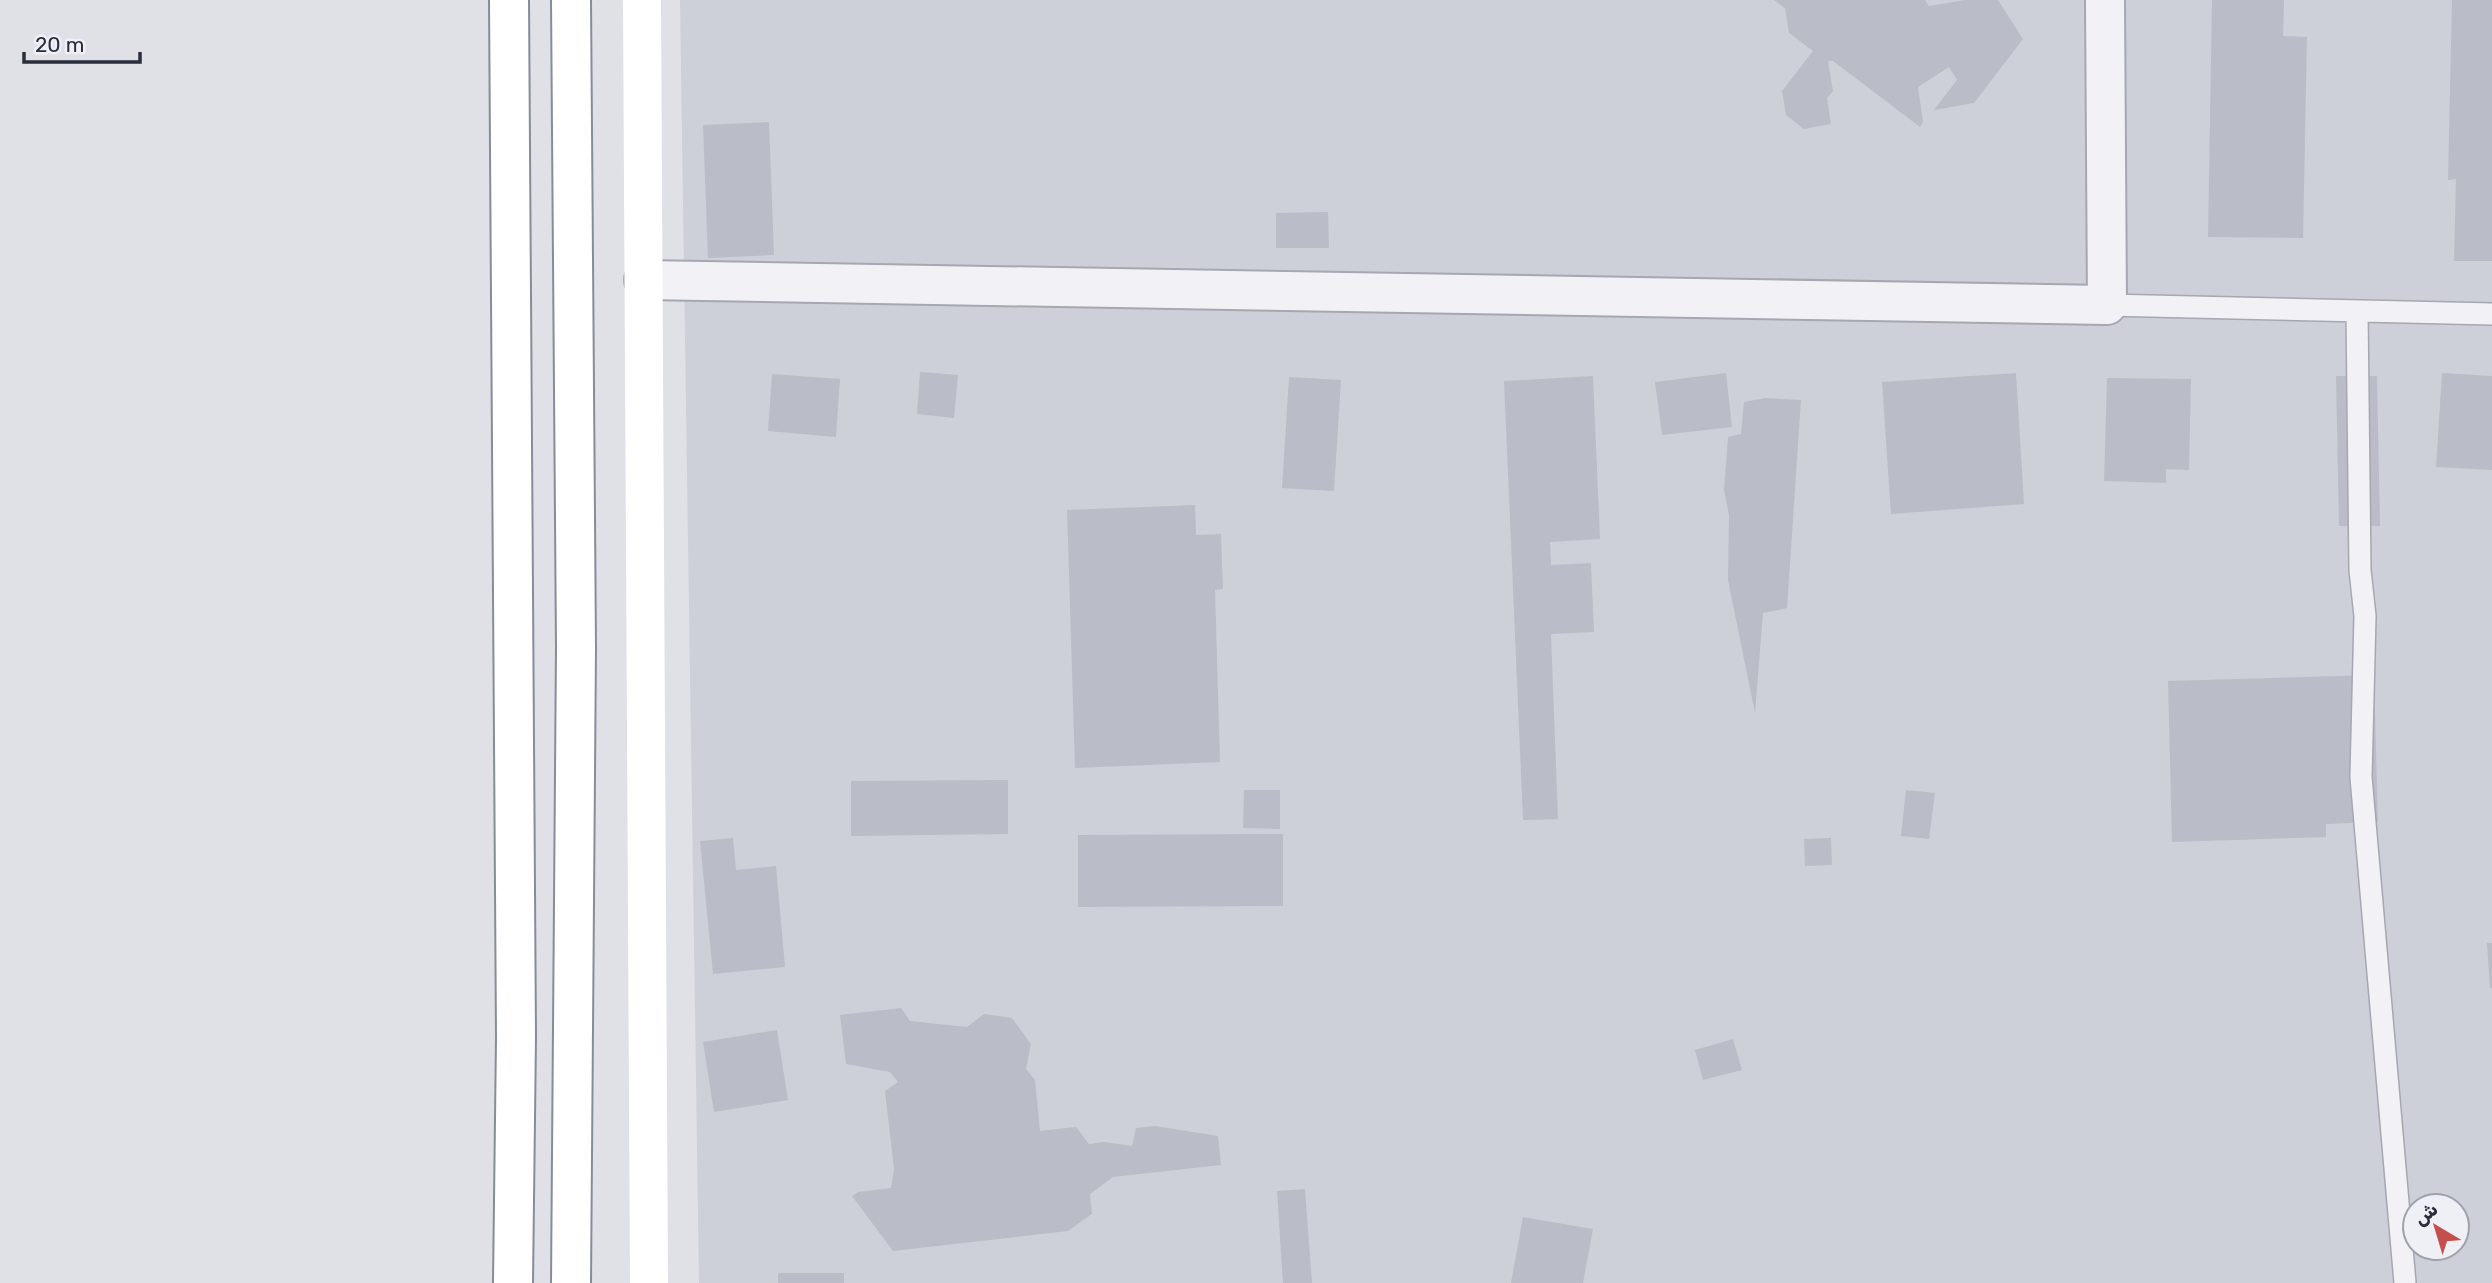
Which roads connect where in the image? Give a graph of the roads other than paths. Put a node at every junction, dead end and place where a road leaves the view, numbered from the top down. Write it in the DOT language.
graph roads {
  1 [pos="509,0"];
  2 [pos="571,0"];
  3 [pos="642,0"];
  4 [pos="2105,0"];
  5 [pos="644,279"];
  6 [pos="2107,305"];
  7 [pos="2357,311"];
  8 [pos="2492,314"];
  9 [pos="513,1283"];
  10 [pos="571,1283"];
  11 [pos="649,1283"];
  12 [pos="2406,1283"];
  1 -- 9 [label="main road"];
  2 -- 10 [label="main road"];
  3 -- 5 [label="main road"];
  4 -- 6 [label="street"];
  5 -- 6 [label="street"];
  5 -- 11 [label="main road"];
  6 -- 7 [label="lane"];
  7 -- 8 [label="lane"];
  7 -- 12 [label="lane"];
}
